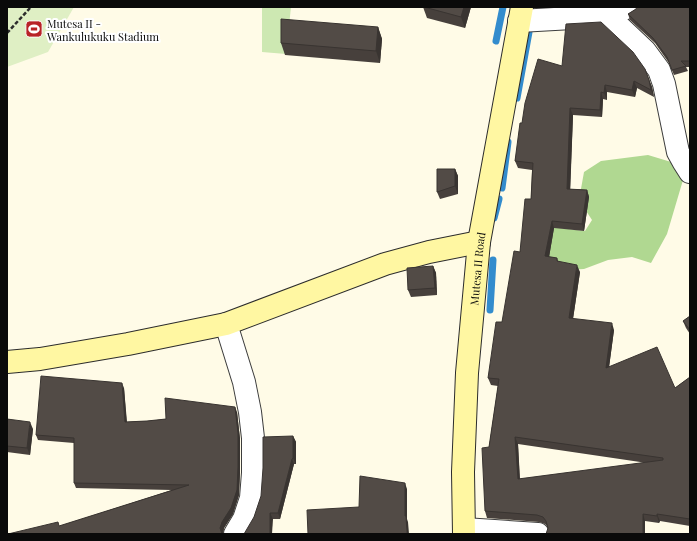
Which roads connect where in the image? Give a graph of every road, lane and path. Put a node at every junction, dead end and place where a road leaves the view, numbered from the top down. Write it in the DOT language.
graph roads {
  1 [pos="31,7"];
  2 [pos="628,7"];
  3 [pos="520,14"];
  4 [pos="608,16"];
  5 [pos="7,33"];
  6 [pos="690,172"];
  7 [pos="479,242"];
  8 [pos="226,324"];
  9 [pos="7,362"];
  10 [pos="464,532"];
  11 [pos="235,534"];
  12 [pos="538,534"];
  1 -- 5 [label="path"];
  2 -- 4 [label="street"];
  3 -- 4 [label="street"];
  3 -- 7 [label="street, Mutesa II Road"];
  4 -- 6 [label="street"];
  7 -- 8 [label="street"];
  7 -- 10 [label="street, Mutesa II Road"];
  8 -- 9 [label="street"];
  8 -- 11 [label="street"];
  10 -- 12 [label="street"];
}
